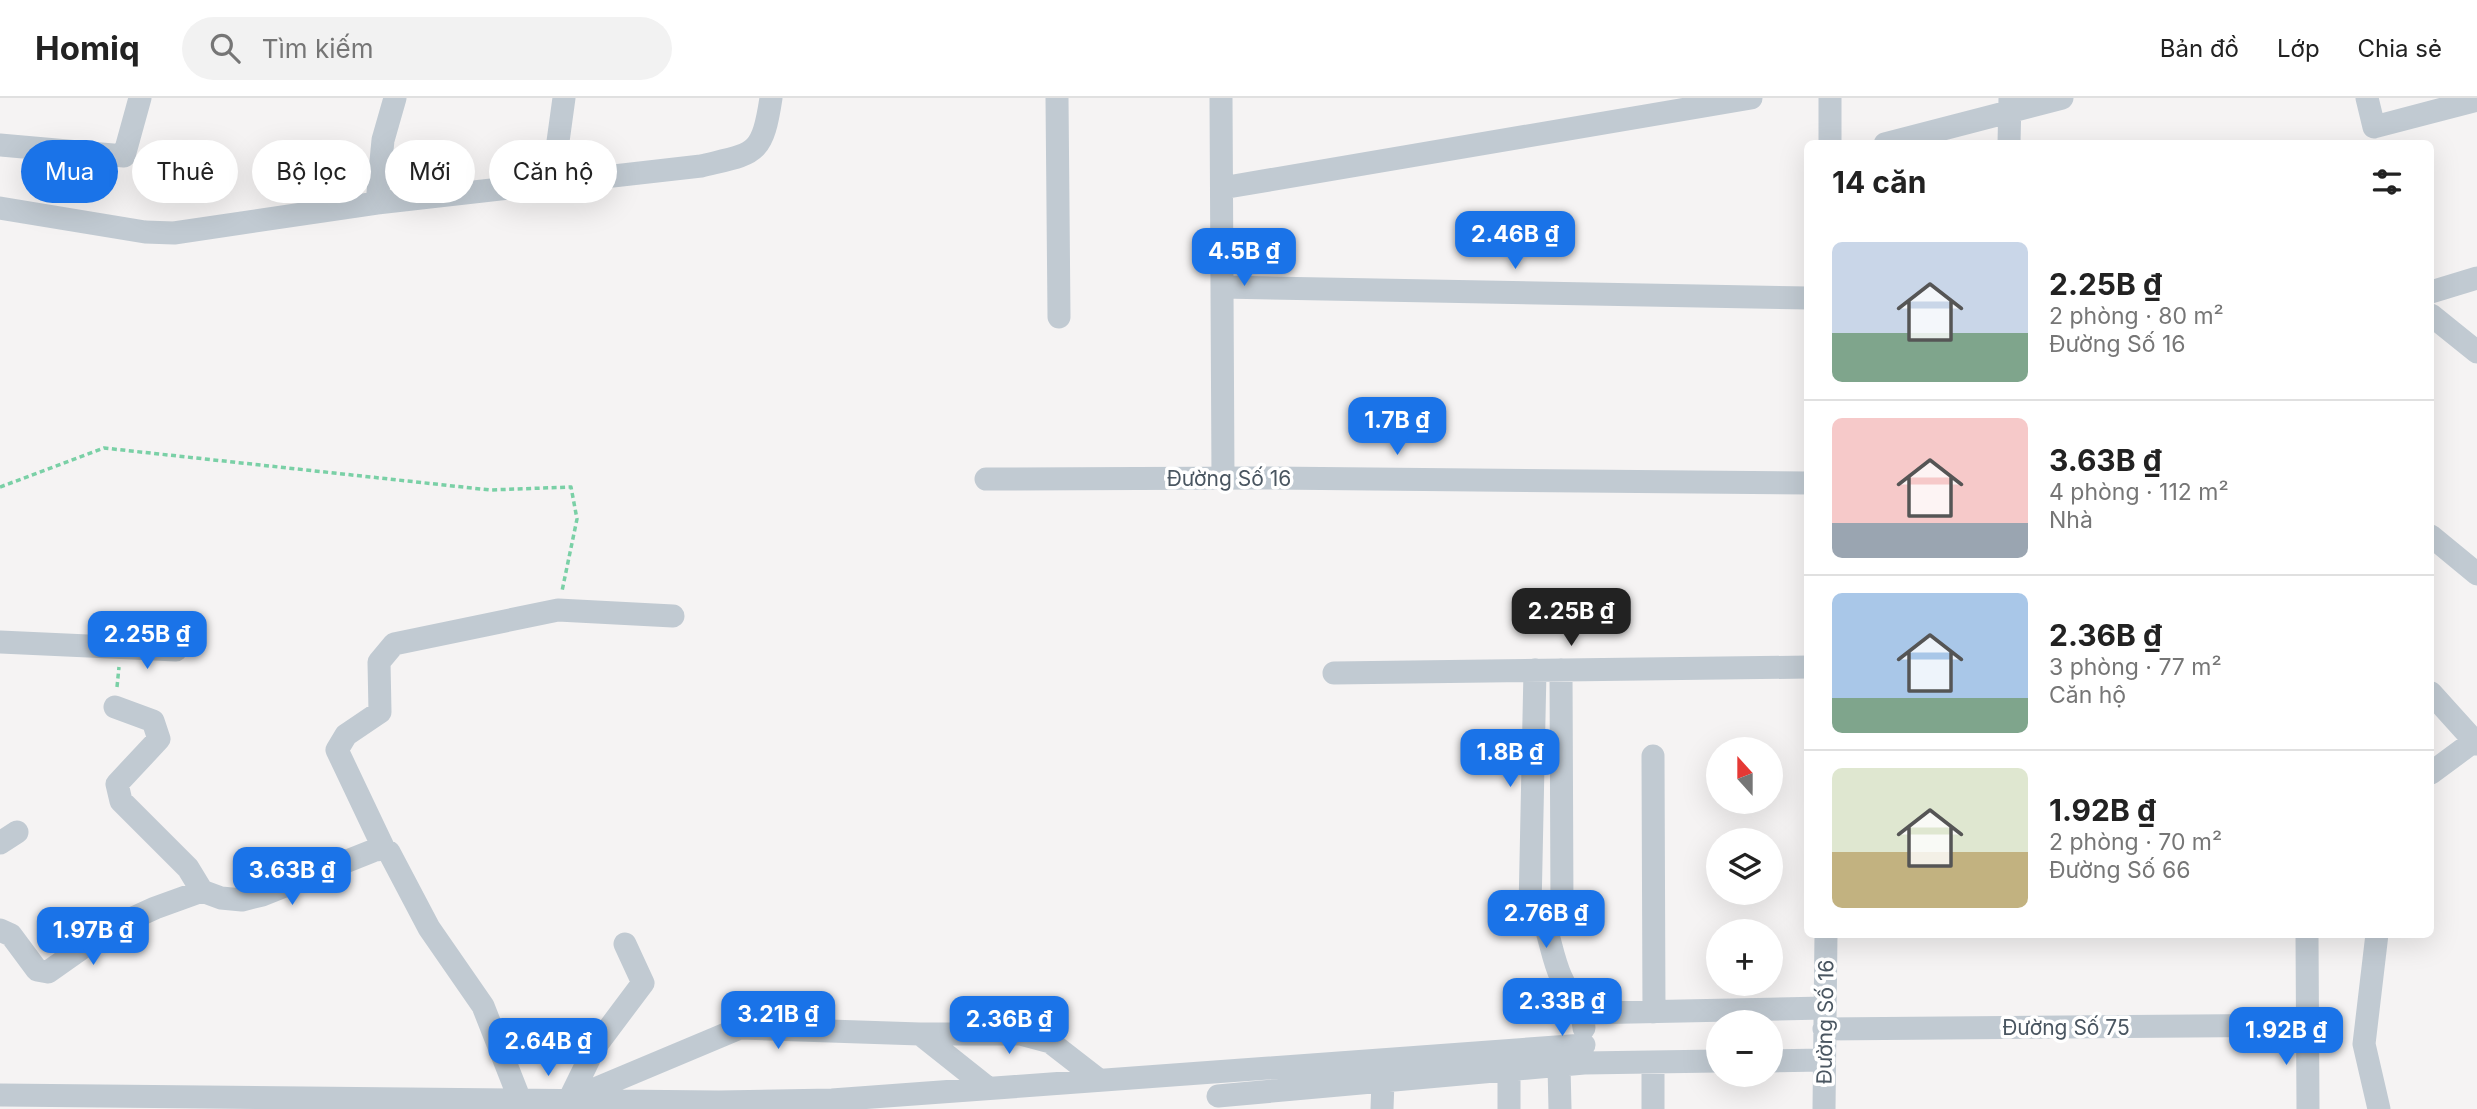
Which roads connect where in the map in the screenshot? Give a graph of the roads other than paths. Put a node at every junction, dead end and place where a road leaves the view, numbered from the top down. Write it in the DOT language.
graph roads {
  1 [pos="140,98"];
  2 [pos="394,98"];
  3 [pos="564,98"];
  4 [pos="771,98"];
  5 [pos="1057,98"];
  6 [pos="1221,98"];
  7 [pos="1751,98"];
  8 [pos="1830,98"];
  9 [pos="2062,98"];
  10 [pos="2367,98"];
  11 [pos="2477,100"];
  12 [pos="2010,104"];
  13 [pos="2376,135"];
  14 [pos="558,140"];
  15 [pos="1830,140"];
  16 [pos="1898,140"];
  17 [pos="2009,140"];
  18 [pos="0,145"];
  19 [pos="617,177"];
  20 [pos="1222,188"];
  21 [pos="489,191"];
  22 [pos="377,203"];
  23 [pos="0,208"];
  24 [pos="2477,278"];
  25 [pos="1222,287"];
  26 [pos="2434,291"];
  27 [pos="1804,298"];
  28 [pos="1059,317"];
  29 [pos="2434,317"];
  30 [pos="2477,352"];
  31 [pos="1223,478"];
  32 [pos="986,479"];
  33 [pos="1804,484"];
  34 [pos="2434,538"];
  35 [pos="2477,574"];
  36 [pos="673,616"];
  37 [pos="0,642"];
  38 [pos="176,650"];
  39 [pos="1804,667"];
  40 [pos="1535,670"];
  41 [pos="1561,670"];
  42 [pos="1334,673"];
  43 [pos="2434,696"];
  44 [pos="115,707"];
  45 [pos="2476,741"];
  46 [pos="1653,756"];
  47 [pos="2434,771"];
  48 [pos="384,849"];
  49 [pos="202,891"];
  50 [pos="1546,928"];
  51 [pos="0,930"];
  52 [pos="1826,938"];
  53 [pos="2306,938"];
  54 [pos="2377,938"];
  55 [pos="625,944"];
  56 [pos="1654,1012"];
  57 [pos="1584,1013"];
  58 [pos="1824,1018"];
  59 [pos="2308,1025"];
  60 [pos="920,1034"];
  61 [pos="1584,1054"];
  62 [pos="1824,1060"];
  63 [pos="1706,1061"];
  64 [pos="1783,1061"];
  65 [pos="1653,1062"];
  66 [pos="1559,1066"];
  67 [pos="1509,1070"];
  68 [pos="1098,1080"];
  69 [pos="1383,1082"];
  70 [pos="988,1088"];
  71 [pos="0,1095"];
  72 [pos="1218,1097"];
  73 [pos="520,1100"];
  74 [pos="569,1100"];
  75 [pos="1382,1109"];
  76 [pos="1509,1109"];
  77 [pos="1560,1109"];
  78 [pos="1653,1109"];
  79 [pos="1824,1109"];
  80 [pos="2308,1109"];
  81 [pos="2379,1109"];
  1 -- 18 [label="street"];
  2 -- 22 [label="street"];
  3 -- 14 [label="street"];
  4 -- 19 [label="street"];
  5 -- 28 [label="street"];
  6 -- 20 [label="street"];
  7 -- 20 [label="street"];
  8 -- 15 [label="street"];
  9 -- 12 [label="street"];
  10 -- 13 [label="street"];
  11 -- 13 [label="street"];
  12 -- 16 [label="street"];
  12 -- 17 [label="street"];
  20 -- 25 [label="street"];
  21 -- 22 [label="street"];
  22 -- 23 [label="street"];
  24 -- 26 [label="street"];
  25 -- 27 [label="street"];
  25 -- 31 [label="street"];
  29 -- 30 [label="street"];
  31 -- 32 [label="street, Đường Số 16"];
  31 -- 33 [label="street, Đường Số 16"];
  34 -- 35 [label="street"];
  36 -- 48 [label="street"];
  37 -- 38 [label="street"];
  39 -- 41 [label="street"];
  40 -- 41 [label="street"];
  40 -- 42 [label="street"];
  40 -- 50 [label="street"];
  41 -- 50 [label="street"];
  43 -- 45 [label="street"];
  44 -- 49 [label="street"];
  45 -- 47 [label="street"];
  46 -- 56 [label="street"];
  48 -- 49 [label="street"];
  48 -- 73 [label="street"];
  49 -- 51 [label="street"];
  50 -- 57 [label="street"];
  52 -- 58 [label="street, Đường Số 16"];
  53 -- 59 [label="street"];
  54 -- 81 [label="street"];
  55 -- 74 [label="street"];
  56 -- 57 [label="street, Đường Số 75"];
  56 -- 58 [label="street, Đường Số 75"];
  57 -- 61 [label="street"];
  58 -- 59 [label="street, Đường Số 75"];
  58 -- 62 [label="street, Đường Số 16"];
  59 -- 80 [label="street"];
  60 -- 68 [label="street"];
  60 -- 70 [label="street"];
  60 -- 74 [label="street"];
  61 -- 65 [label="street"];
  61 -- 66 [label="street"];
  61 -- 68 [label="street"];
  62 -- 64 [label="street"];
  62 -- 79 [label="street, Đường Số 16"];
  63 -- 65 [label="street"];
  65 -- 78 [label="street"];
  66 -- 67 [label="street"];
  66 -- 77 [label="street"];
  67 -- 69 [label="street"];
  67 -- 76 [label="street"];
  68 -- 70 [label="street"];
  69 -- 72 [label="street"];
  69 -- 75 [label="street"];
  70 -- 74 [label="street"];
  71 -- 73 [label="street"];
  73 -- 74 [label="street"];
}
